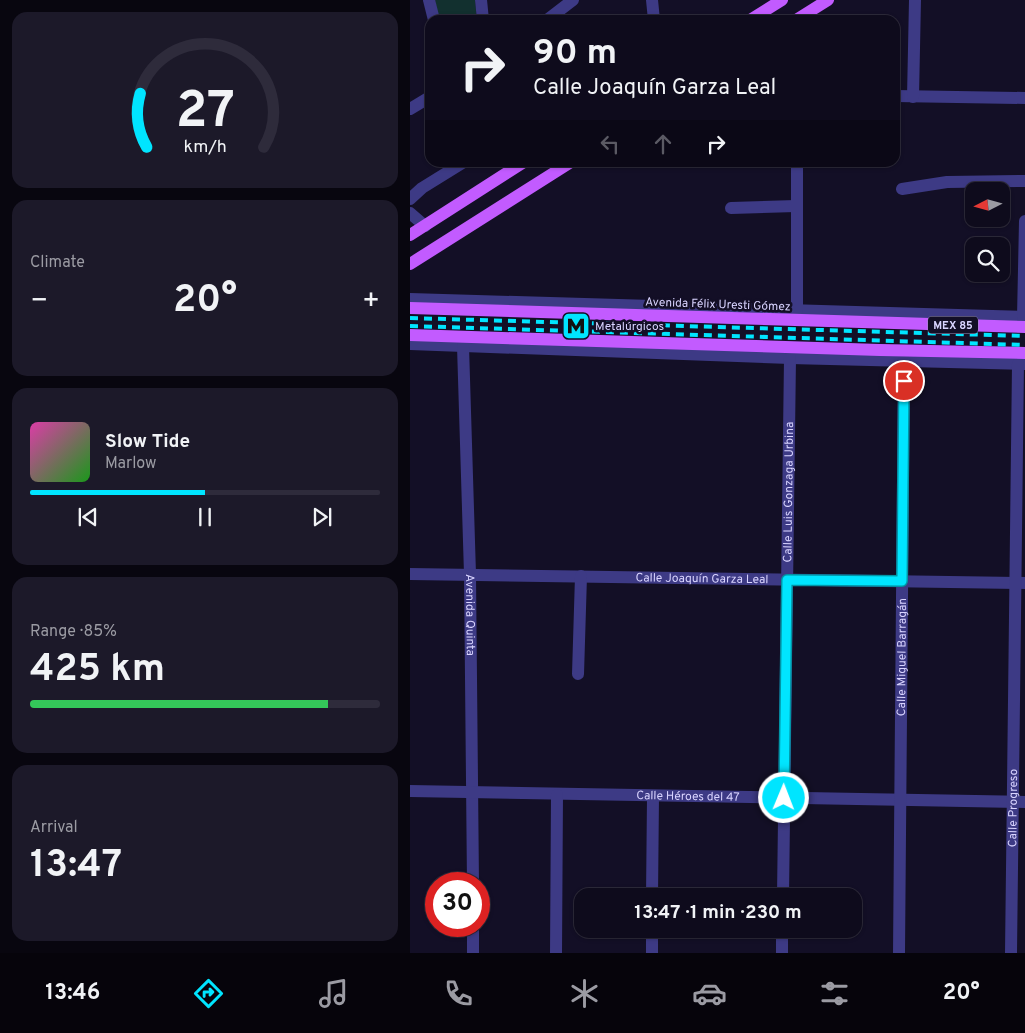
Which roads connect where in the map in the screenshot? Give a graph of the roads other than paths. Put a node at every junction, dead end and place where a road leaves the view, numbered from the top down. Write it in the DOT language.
graph roads {
  1 [pos="429,0"];
  2 [pos="481,0"];
  3 [pos="573,0"];
  4 [pos="652,0"];
  5 [pos="782,0"];
  6 [pos="828,0"];
  7 [pos="915,0"];
  8 [pos="433,15"];
  9 [pos="482,15"];
  10 [pos="554,15"];
  11 [pos="654,15"];
  12 [pos="758,15"];
  13 [pos="806,15"];
  14 [pos="900,96"];
  15 [pos="913,97"];
  16 [pos="1025,98"];
  17 [pos="425,101"];
  18 [pos="410,109"];
  19 [pos="456,167"];
  20 [pos="518,167"];
  21 [pos="563,167"];
  22 [pos="797,167"];
  23 [pos="1025,181"];
  24 [pos="902,189"];
  25 [pos="410,199"];
  26 [pos="796,206"];
  27 [pos="731,208"];
  28 [pos="410,213"];
  29 [pos="1025,221"];
  30 [pos="424,226"];
  31 [pos="410,235"];
  32 [pos="410,264"];
  33 [pos="410,299"];
  34 [pos="410,308"];
  35 [pos="796,310"];
  36 [pos="1024,320"];
  37 [pos="410,335"];
  38 [pos="410,344"];
  39 [pos="463,346"];
  40 [pos="790,358"];
  41 [pos="1023,360"];
  42 [pos="904,361"];
  43 [pos="410,574"];
  44 [pos="470,574"];
  45 [pos="581,576"];
  46 [pos="787,580"];
  47 [pos="902,581"];
  48 [pos="1020,583"];
  49 [pos="1020,670"];
  50 [pos="578,674"];
  51 [pos="410,791"];
  52 [pos="472,793"];
  53 [pos="557,794"];
  54 [pos="652,796"];
  55 [pos="784,798"];
  56 [pos="900,800"];
  57 [pos="1019,802"];
  58 [pos="473,872"];
  59 [pos="652,888"];
  60 [pos="783,888"];
  61 [pos="473,937"];
  62 [pos="652,938"];
  63 [pos="782,938"];
  64 [pos="473,953"];
  65 [pos="556,953"];
  66 [pos="652,953"];
  67 [pos="782,953"];
  68 [pos="899,953"];
  69 [pos="1011,953"];
  1 -- 8 [label="street"];
  2 -- 9 [label="street"];
  3 -- 10 [label="street"];
  4 -- 11 [label="street"];
  5 -- 12 [label="main road"];
  6 -- 13 [label="main road"];
  7 -- 15 [label="street"];
  14 -- 15 [label="street"];
  15 -- 16 [label="street"];
  17 -- 18 [label="street"];
  19 -- 25 [label="street"];
  20 -- 30 [label="main road"];
  21 -- 32 [label="main road"];
  22 -- 26 [label="street"];
  23 -- 24 [label="street"];
  26 -- 27 [label="street"];
  26 -- 35 [label="street"];
  28 -- 30 [label="street"];
  29 -- 36 [label="street"];
  30 -- 31 [label="main road"];
  33 -- 35 [label="street"];
  34 -- 36 [label="main road, Avenida Félix Uresti Gómez / MEX 85"];
  35 -- 36 [label="street"];
  37 -- 41 [label="main road, MEX 85"];
  38 -- 39 [label="street"];
  39 -- 40 [label="street"];
  39 -- 44 [label="street, Avenida Quinta"];
  40 -- 42 [label="street"];
  40 -- 46 [label="street, Calle Luis Gonzaga Urbina"];
  41 -- 42 [label="street"];
  41 -- 48 [label="street, Calle Progreso"];
  42 -- 47 [label="street, Calle Miguel Barragán"];
  43 -- 44 [label="street, Calle Joaquín Garza Leal"];
  44 -- 45 [label="street, Calle Joaquín Garza Leal"];
  44 -- 52 [label="street, Avenida Quinta"];
  45 -- 46 [label="street, Calle Joaquín Garza Leal"];
  45 -- 50 [label="street"];
  46 -- 47 [label="street, Calle Joaquín Garza Leal"];
  46 -- 55 [label="street, Calle Luis Gonzaga Urbina"];
  47 -- 48 [label="street, Calle Joaquín Garza Leal"];
  47 -- 56 [label="street, Calle Miguel Barragán"];
  48 -- 49 [label="street, Calle Progreso"];
  49 -- 57 [label="street, Calle Progreso"];
  51 -- 52 [label="street, Calle Héroes del 47"];
  52 -- 53 [label="street, Calle Héroes del 47"];
  52 -- 58 [label="street, Avenida Quinta"];
  53 -- 54 [label="street, Calle Héroes del 47"];
  53 -- 65 [label="street"];
  54 -- 55 [label="street, Calle Héroes del 47"];
  54 -- 59 [label="street"];
  55 -- 56 [label="street, Calle Héroes del 47"];
  55 -- 60 [label="street, Calle Luis Gonzaga Urbina"];
  56 -- 57 [label="street, Calle Héroes del 47"];
  56 -- 68 [label="street, Calle Miguel Barragán"];
  57 -- 69 [label="street, Calle Progreso"];
  61 -- 64 [label="street"];
  62 -- 66 [label="street"];
  63 -- 67 [label="street"];
}
